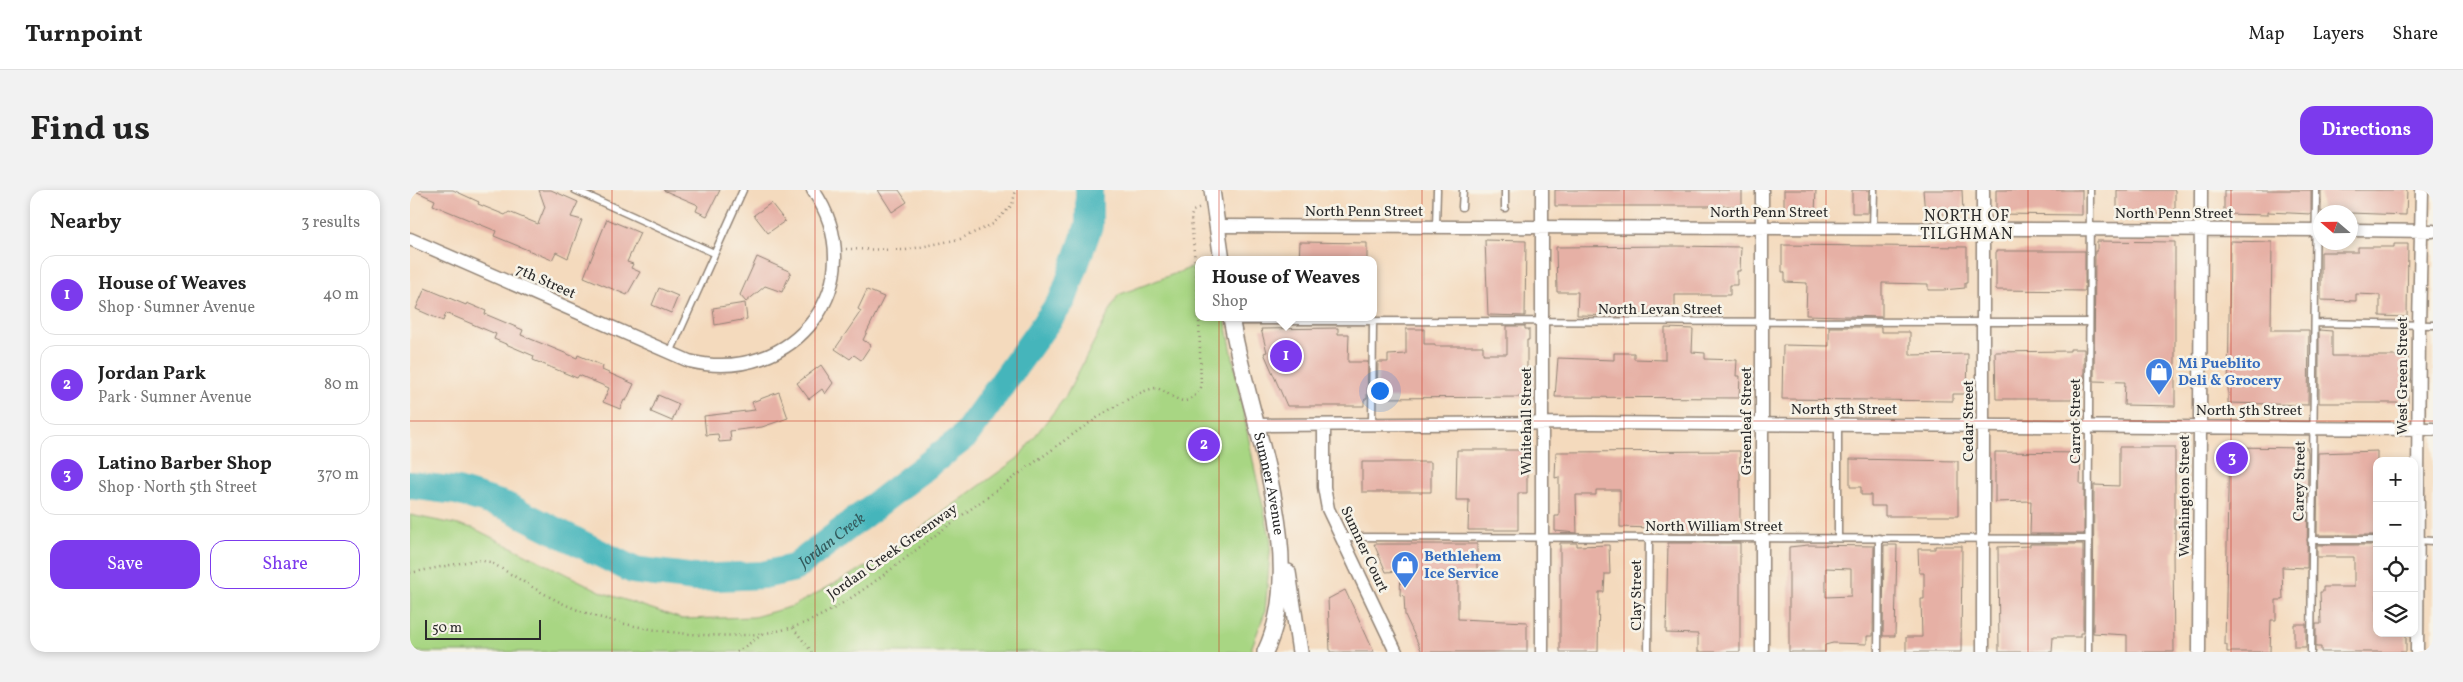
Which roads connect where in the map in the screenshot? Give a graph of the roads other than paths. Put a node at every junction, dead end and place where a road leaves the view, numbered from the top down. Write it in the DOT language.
graph roads {
  1 [pos="574,190"];
  2 [pos="742,190"];
  3 [pos="813,190"];
  4 [pos="1212,190"];
  5 [pos="1436,190"];
  6 [pos="1462,190"];
  7 [pos="1505,190"];
  8 [pos="1542,190"];
  9 [pos="1762,190"];
  10 [pos="1874,190"];
  11 [pos="1983,190"];
  12 [pos="2090,190"];
  13 [pos="2201,190"];
  14 [pos="2316,190"];
  15 [pos="2422,190"];
  16 [pos="2317,205"];
  17 [pos="1462,207"];
  18 [pos="1505,208"];
  19 [pos="1217,226"];
  20 [pos="1436,227"];
  21 [pos="1542,228"];
  22 [pos="1762,228"];
  23 [pos="1873,229"];
  24 [pos="1983,229"];
  25 [pos="2090,229"];
  26 [pos="2201,230"];
  27 [pos="2313,230"];
  28 [pos="2358,230"];
  29 [pos="2427,231"];
  30 [pos="410,238"];
  31 [pos="2317,250"];
  32 [pos="714,253"];
  33 [pos="1221,256"];
  34 [pos="1231,321"];
  35 [pos="1326,321"];
  36 [pos="1762,321"];
  37 [pos="1373,322"];
  38 [pos="1542,322"];
  39 [pos="1984,322"];
  40 [pos="2088,322"];
  41 [pos="2315,323"];
  42 [pos="2419,325"];
  43 [pos="2433,325"];
  44 [pos="670,353"];
  45 [pos="1542,423"];
  46 [pos="1324,424"];
  47 [pos="1372,424"];
  48 [pos="1255,425"];
  49 [pos="1762,425"];
  50 [pos="1838,425"];
  51 [pos="1984,426"];
  52 [pos="2087,426"];
  53 [pos="2200,426"];
  54 [pos="2312,427"];
  55 [pos="2418,429"];
  56 [pos="2433,429"];
  57 [pos="2417,502"];
  58 [pos="1340,537"];
  59 [pos="1542,538"];
  60 [pos="1649,538"];
  61 [pos="1838,538"];
  62 [pos="1878,538"];
  63 [pos="1762,539"];
  64 [pos="2087,539"];
  65 [pos="1985,540"];
  66 [pos="2311,540"];
  67 [pos="2373,540"];
  68 [pos="2418,540"];
  69 [pos="2433,541"];
  70 [pos="2416,547"];
  71 [pos="1282,549"];
  72 [pos="1266,652"];
  73 [pos="1300,652"];
  74 [pos="1396,652"];
  75 [pos="1542,652"];
  76 [pos="1648,652"];
  77 [pos="1762,652"];
  78 [pos="1878,652"];
  79 [pos="1984,652"];
  80 [pos="2088,652"];
  81 [pos="2199,652"];
  82 [pos="2312,652"];
  83 [pos="2417,652"];
  1 -- 32 [label="lane"];
  2 -- 32 [label="lane"];
  3 -- 44 [label="street, 7th Street"];
  4 -- 19 [label="street"];
  5 -- 20 [label="lane"];
  6 -- 17 [label="lane"];
  7 -- 18 [label="lane"];
  8 -- 21 [label="street, Whitehall Street"];
  9 -- 22 [label="street, Greenleaf Street"];
  10 -- 23 [label="lane"];
  11 -- 24 [label="street, Cedar Street"];
  12 -- 25 [label="lane, Carrot Street"];
  13 -- 26 [label="street, Washington Street"];
  14 -- 16 [label="lane, Carey Street"];
  15 -- 29 [label="street, West Green Street"];
  19 -- 20 [label="street, North Penn Street"];
  19 -- 33 [label="street"];
  20 -- 21 [label="street, North Penn Street"];
  21 -- 22 [label="street, North Penn Street"];
  21 -- 38 [label="street, Whitehall Street"];
  22 -- 23 [label="street, North Penn Street"];
  22 -- 36 [label="street, Greenleaf Street"];
  23 -- 24 [label="street, North Penn Street"];
  24 -- 25 [label="street, North Penn Street"];
  24 -- 39 [label="street, Cedar Street"];
  25 -- 26 [label="street, North Penn Street"];
  25 -- 40 [label="lane, Carrot Street"];
  26 -- 27 [label="street, North Penn Street"];
  26 -- 53 [label="street, Washington Street"];
  28 -- 29 [label="street"];
  29 -- 42 [label="street, West Green Street"];
  30 -- 44 [label="street, 7th Street"];
  31 -- 41 [label="lane, Carey Street"];
  32 -- 44 [label="lane"];
  34 -- 48 [label="street, Sumner Avenue"];
  35 -- 37 [label="lane, North Levan Street"];
  36 -- 38 [label="lane, North Levan Street"];
  36 -- 39 [label="lane, North Levan Street"];
  36 -- 49 [label="street, Greenleaf Street"];
  37 -- 38 [label="lane, North Levan Street"];
  37 -- 47 [label="lane"];
  38 -- 45 [label="street, Whitehall Street"];
  39 -- 40 [label="lane, North Levan Street"];
  39 -- 51 [label="street, Cedar Street"];
  40 -- 52 [label="lane, Carrot Street"];
  41 -- 42 [label="lane"];
  41 -- 54 [label="lane, Carey Street"];
  42 -- 43 [label="lane"];
  42 -- 55 [label="street, West Green Street"];
  45 -- 47 [label="street, North 5th Street"];
  45 -- 49 [label="street, North 5th Street"];
  45 -- 59 [label="street, Whitehall Street"];
  46 -- 47 [label="street, North 5th Street"];
  46 -- 48 [label="street, North 5th Street"];
  46 -- 58 [label="street, Sumner Court"];
  48 -- 71 [label="street, Sumner Avenue"];
  49 -- 50 [label="street, North 5th Street"];
  49 -- 63 [label="street, Greenleaf Street"];
  50 -- 51 [label="street, North 5th Street"];
  50 -- 61 [label="lane"];
  51 -- 52 [label="street, North 5th Street"];
  51 -- 65 [label="street, Cedar Street"];
  52 -- 53 [label="street, North 5th Street"];
  52 -- 64 [label="lane, Carrot Street"];
  53 -- 54 [label="street, North 5th Street"];
  53 -- 81 [label="street, Washington Street"];
  54 -- 55 [label="street, North 5th Street"];
  54 -- 66 [label="lane, Carey Street"];
  55 -- 56 [label="street, North 5th Street"];
  55 -- 57 [label="street, West Green Street"];
  58 -- 59 [label="lane, North William Street"];
  58 -- 74 [label="street, Sumner Court"];
  59 -- 60 [label="lane, North William Street"];
  59 -- 75 [label="street, Whitehall Street"];
  60 -- 63 [label="lane, North William Street"];
  60 -- 76 [label="lane, Clay Street"];
  61 -- 62 [label="lane, North William Street"];
  61 -- 63 [label="lane, North William Street"];
  62 -- 65 [label="lane, North William Street"];
  62 -- 78 [label="lane"];
  63 -- 77 [label="street, Greenleaf Street"];
  64 -- 65 [label="lane, North William Street"];
  64 -- 80 [label="lane, Carrot Street"];
  65 -- 79 [label="street, Cedar Street"];
  66 -- 67 [label="lane"];
  66 -- 82 [label="lane, Carey Street"];
  68 -- 69 [label="lane"];
  70 -- 83 [label="street, West Green Street"];
  71 -- 72 [label="street, Sumner Avenue"];
  71 -- 73 [label="street"];
}
